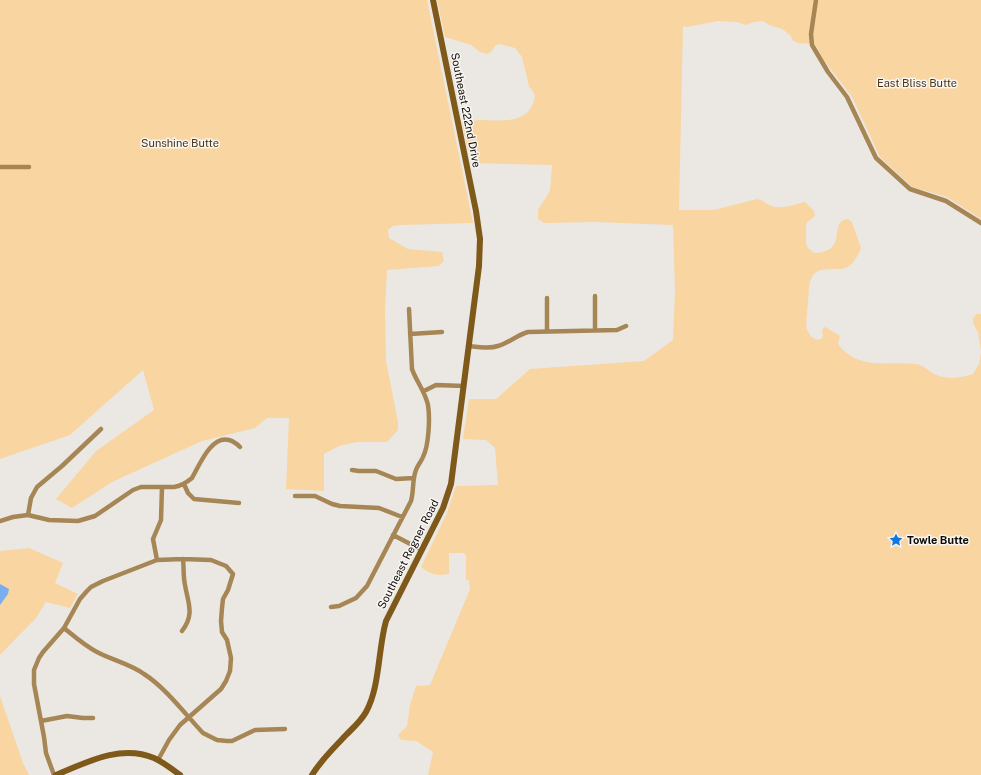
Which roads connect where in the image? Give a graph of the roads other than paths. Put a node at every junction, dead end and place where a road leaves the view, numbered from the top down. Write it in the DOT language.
graph roads {
  1 [pos="433,0"];
  2 [pos="816,0"];
  3 [pos="0,167"];
  4 [pos="29,167"];
  5 [pos="981,223"];
  6 [pos="478,224"];
  7 [pos="595,296"];
  8 [pos="547,298"];
  9 [pos="409,309"];
  10 [pos="626,326"];
  11 [pos="595,330"];
  12 [pos="547,331"];
  13 [pos="442,332"];
  14 [pos="410,334"];
  15 [pos="469,346"];
  16 [pos="464,386"];
  17 [pos="424,391"];
  18 [pos="101,429"];
  19 [pos="240,447"];
  20 [pos="352,470"];
  21 [pos="414,478"];
  22 [pos="184,484"];
  23 [pos="162,487"];
  24 [pos="295,496"];
  25 [pos="239,503"];
  26 [pos="28,515"];
  27 [pos="402,517"];
  28 [pos="0,521"];
  29 [pos="393,535"];
  30 [pos="422,550"];
  31 [pos="183,559"];
  32 [pos="157,560"];
  33 [pos="331,607"];
  34 [pos="64,628"];
  35 [pos="182,631"];
  36 [pos="188,717"];
  37 [pos="93,718"];
  38 [pos="41,721"];
  39 [pos="285,729"];
  40 [pos="158,760"];
  41 [pos="55,775"];
  42 [pos="180,775"];
  43 [pos="312,775"];
  1 -- 6 [label="main road, Southeast 222nd Drive"];
  2 -- 5 [label="street"];
  3 -- 4 [label="street"];
  6 -- 15 [label="main road, Southeast Regner Road"];
  7 -- 11 [label="street"];
  8 -- 12 [label="street"];
  9 -- 14 [label="street"];
  10 -- 11 [label="street"];
  11 -- 12 [label="street"];
  12 -- 15 [label="street"];
  13 -- 14 [label="street"];
  14 -- 17 [label="street"];
  15 -- 16 [label="main road, Southeast Regner Road"];
  16 -- 17 [label="street"];
  16 -- 30 [label="main road, Southeast Regner Road"];
  17 -- 21 [label="street"];
  18 -- 26 [label="street"];
  19 -- 22 [label="street"];
  20 -- 21 [label="street"];
  21 -- 27 [label="street"];
  22 -- 23 [label="street"];
  22 -- 25 [label="street"];
  23 -- 26 [label="street"];
  23 -- 32 [label="street"];
  24 -- 27 [label="street"];
  26 -- 28 [label="street"];
  27 -- 29 [label="street"];
  29 -- 30 [label="street"];
  29 -- 33 [label="street"];
  30 -- 43 [label="main road, Southeast Regner Road"];
  31 -- 32 [label="street"];
  31 -- 35 [label="street"];
  31 -- 36 [label="street"];
  32 -- 34 [label="street"];
  34 -- 36 [label="street"];
  34 -- 38 [label="street"];
  36 -- 39 [label="street"];
  36 -- 40 [label="street"];
  37 -- 38 [label="street"];
  38 -- 41 [label="street"];
  40 -- 41 [label="main road"];
  40 -- 42 [label="main road"];
}
